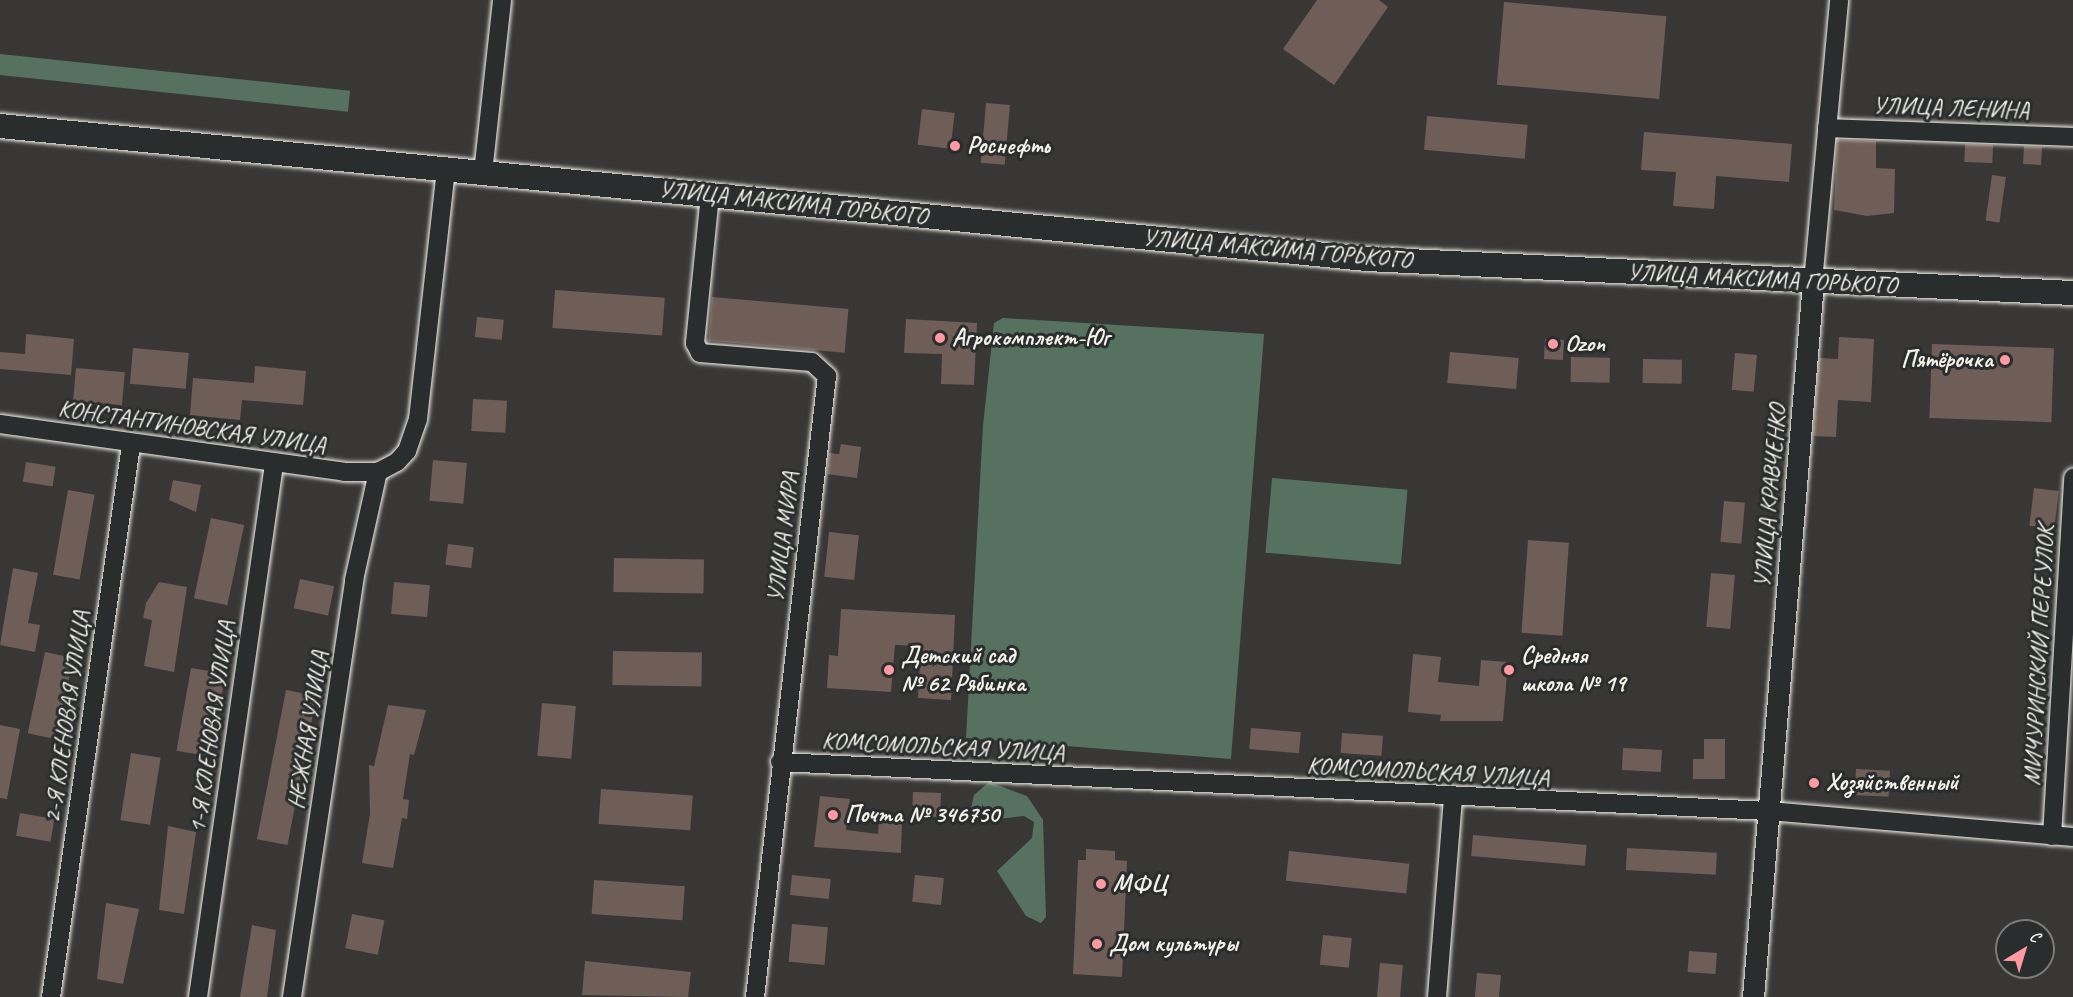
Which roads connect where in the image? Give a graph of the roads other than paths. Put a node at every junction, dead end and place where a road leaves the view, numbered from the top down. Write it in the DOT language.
graph roads {
  1 [pos="502,0"];
  2 [pos="1839,0"];
  3 [pos="0,126"];
  4 [pos="1827,128"];
  5 [pos="2073,137"];
  6 [pos="446,170"];
  7 [pos="483,173"];
  8 [pos="710,195"];
  9 [pos="1813,282"];
  10 [pos="2073,293"];
  11 [pos="0,424"];
  12 [pos="131,445"];
  13 [pos="274,464"];
  14 [pos="378,472"];
  15 [pos="2073,478"];
  16 [pos="780,762"];
  17 [pos="1453,798"];
  18 [pos="1769,810"];
  19 [pos="2052,836"];
  20 [pos="2073,837"];
  21 [pos="51,997"];
  22 [pos="198,997"];
  23 [pos="292,997"];
  24 [pos="755,997"];
  25 [pos="1437,997"];
  26 [pos="1753,997"];
  1 -- 7 [label="street"];
  2 -- 4 [label="street, УЛИЦА КРАВЧЕНКО"];
  3 -- 6 [label="main road, УЛИЦА МАКСИМА ГОРЬКОГО"];
  4 -- 5 [label="street, УЛИЦА ЛЕНИНА"];
  4 -- 9 [label="street, УЛИЦА КРАВЧЕНКО"];
  6 -- 7 [label="main road, УЛИЦА МАКСИМА ГОРЬКОГО"];
  6 -- 14 [label="street"];
  7 -- 8 [label="main road, УЛИЦА МАКСИМА ГОРЬКОГО"];
  8 -- 9 [label="main road, УЛИЦА МАКСИМА ГОРЬКОГО"];
  8 -- 16 [label="street, УЛИЦА МИРА"];
  9 -- 10 [label="main road, УЛИЦА МАКСИМА ГОРЬКОГО"];
  9 -- 18 [label="street, УЛИЦА КРАВЧЕНКО"];
  11 -- 12 [label="street, КОНСТАНТИНОВСКАЯ УЛИЦА"];
  12 -- 13 [label="street, КОНСТАНТИНОВСКАЯ УЛИЦА"];
  12 -- 21 [label="street, 2-Я КЛЕНОВАЯ УЛИЦА"];
  13 -- 14 [label="street, КОНСТАНТИНОВСКАЯ УЛИЦА"];
  13 -- 22 [label="street, 1-Я КЛЕНОВАЯ УЛИЦА"];
  14 -- 23 [label="street, НЕЖНАЯ УЛИЦА"];
  15 -- 19 [label="street, МИЧУРИНСКИЙ ПЕРЕУЛОК"];
  16 -- 17 [label="street, КОМСОМОЛЬСКАЯ УЛИЦА"];
  16 -- 24 [label="street, УЛИЦА МИРА"];
  17 -- 18 [label="street, КОМСОМОЛЬСКАЯ УЛИЦА"];
  17 -- 25 [label="street"];
  18 -- 19 [label="street, КОМСОМОЛЬСКАЯ УЛИЦА"];
  18 -- 26 [label="street, УЛИЦА КРАВЧЕНКО"];
  19 -- 20 [label="street, КОМСОМОЛЬСКАЯ УЛИЦА"];
}
